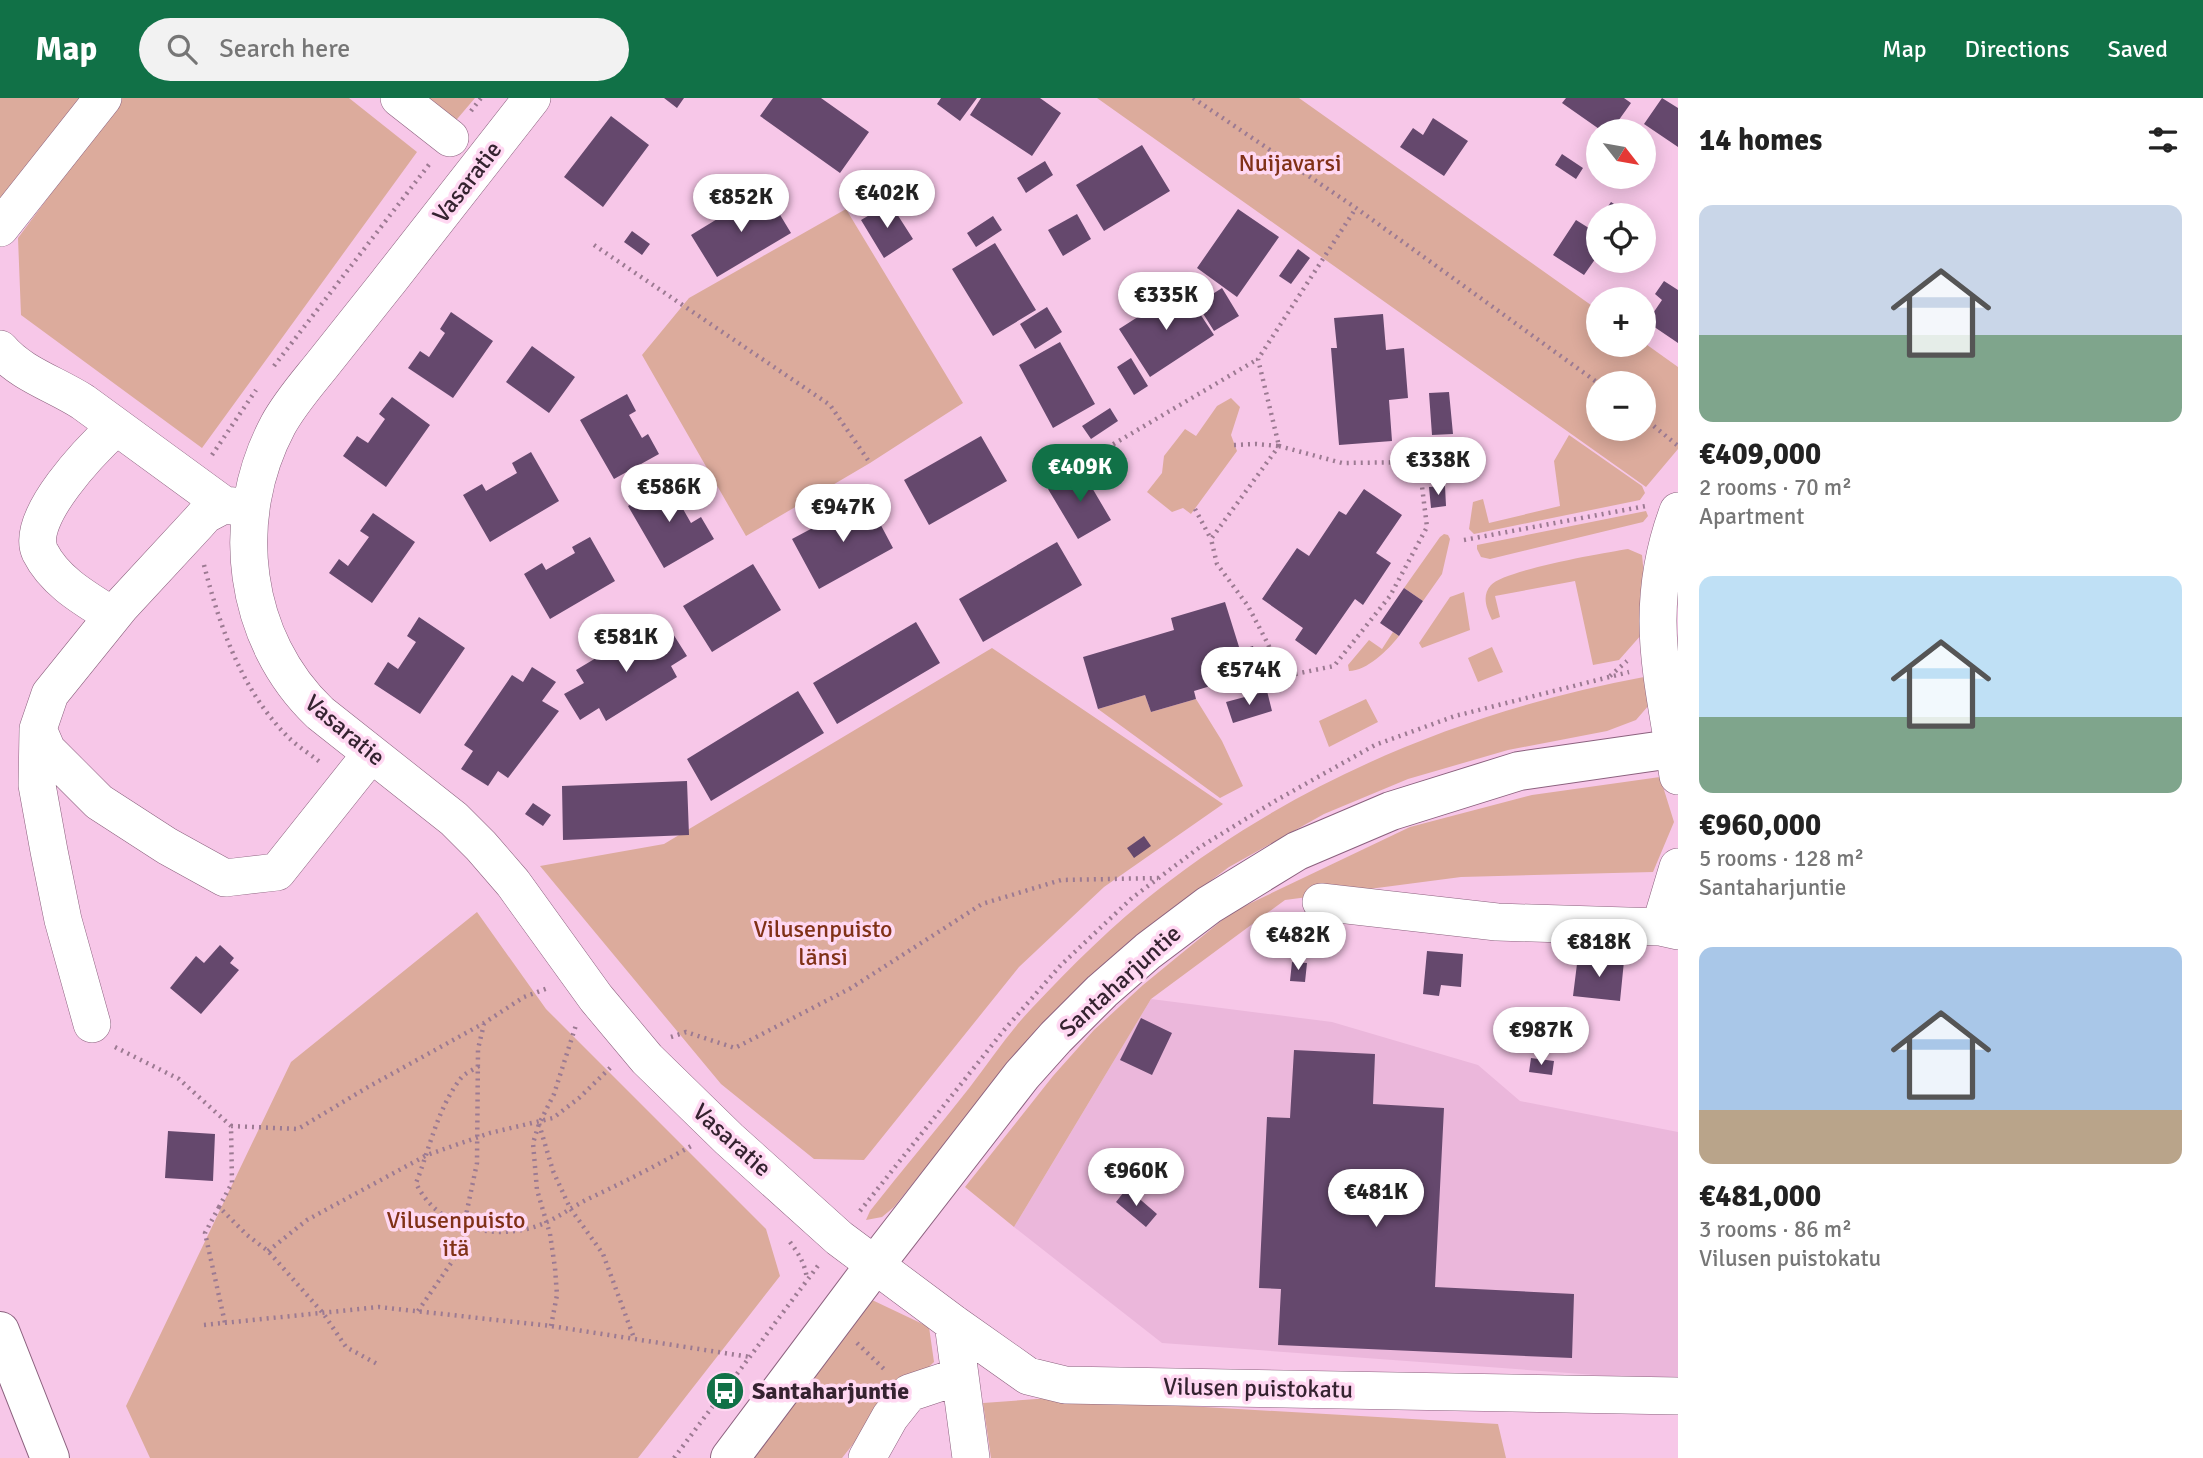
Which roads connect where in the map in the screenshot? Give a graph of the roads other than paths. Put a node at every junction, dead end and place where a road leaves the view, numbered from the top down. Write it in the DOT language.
graph roads {
  1 [pos="103,98"];
  2 [pos="399,98"];
  3 [pos="531,98"];
  4 [pos="450,138"];
  5 [pos="0,228"];
  6 [pos="0,349"];
  7 [pos="116,427"];
  8 [pos="217,506"];
  9 [pos="1666,508"];
  10 [pos="113,616"];
  11 [pos="38,729"];
  12 [pos="371,754"];
  13 [pos="1677,757"];
  14 [pos="1678,867"];
  15 [pos="1321,902"];
  16 [pos="1669,929"];
  17 [pos="92,1024"];
  18 [pos="874,1266"];
  19 [pos="953,1324"];
  20 [pos="0,1331"];
  21 [pos="960,1376"];
  22 [pos="1678,1396"];
  23 [pos="50,1458"];
  24 [pos="730,1458"];
  25 [pos="867,1458"];
  26 [pos="971,1458"];
  1 -- 5 [label="street"];
  2 -- 4 [label="street"];
  3 -- 8 [label="street, Vasaratie"];
  6 -- 7 [label="street"];
  7 -- 8 [label="street"];
  7 -- 10 [label="street"];
  8 -- 10 [label="street"];
  8 -- 12 [label="street, Vasaratie"];
  9 -- 13 [label="street"];
  10 -- 11 [label="street"];
  11 -- 12 [label="street"];
  11 -- 17 [label="street"];
  12 -- 18 [label="street, Vasaratie"];
  13 -- 18 [label="main road, Santaharjuntie"];
  14 -- 16 [label="street"];
  15 -- 16 [label="street"];
  18 -- 19 [label="street, Vilusen puistokatu"];
  18 -- 24 [label="main road, Santaharjuntie"];
  19 -- 21 [label="street"];
  19 -- 22 [label="street, Vilusen puistokatu"];
  20 -- 23 [label="main road"];
  21 -- 25 [label="street"];
  21 -- 26 [label="street"];
}
